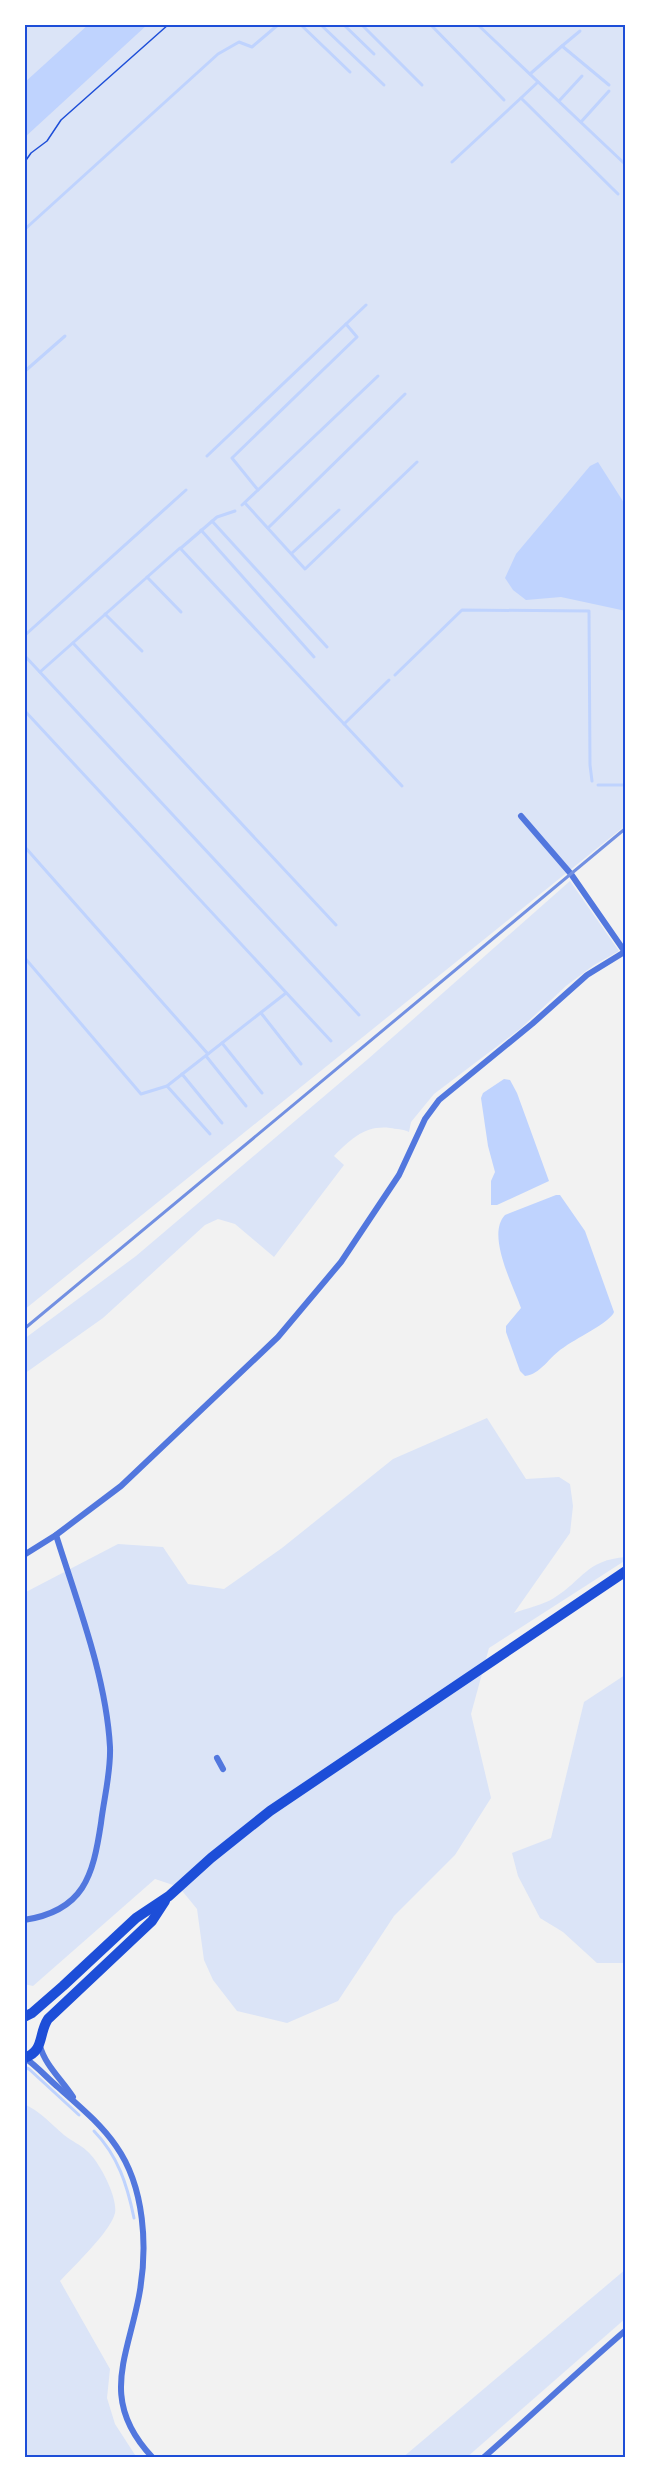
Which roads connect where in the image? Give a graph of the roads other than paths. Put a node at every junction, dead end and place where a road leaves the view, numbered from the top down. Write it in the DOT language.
graph roads {
  1 [pos="521,816"];
  2 [pos="626,951"];
  3 [pos="56,1535"];
  4 [pos="24,1556"];
  5 [pos="626,1571"];
  6 [pos="217,1758"];
  7 [pos="223,1769"];
  8 [pos="169,1896"];
  9 [pos="24,1920"];
  10 [pos="24,2017"];
  11 [pos="43,2029"];
  12 [pos="40,2046"];
  13 [pos="24,2058"];
  14 [pos="74,2100"];
  15 [pos="626,2330"];
  16 [pos="153,2458"];
  17 [pos="483,2458"];
  1 -- 2 [label="street"];
  2 -- 3 [label="street"];
  3 -- 4 [label="street"];
  3 -- 9 [label="street"];
  5 -- 8 [label="highway"];
  6 -- 7 [label="street"];
  8 -- 10 [label="highway"];
  8 -- 11 [label="highway"];
  10 -- 11 [label="highway"];
  11 -- 12 [label="highway"];
  12 -- 13 [label="highway"];
  12 -- 14 [label="street"];
  13 -- 14 [label="street"];
  14 -- 16 [label="street"];
  15 -- 17 [label="street"];
}
